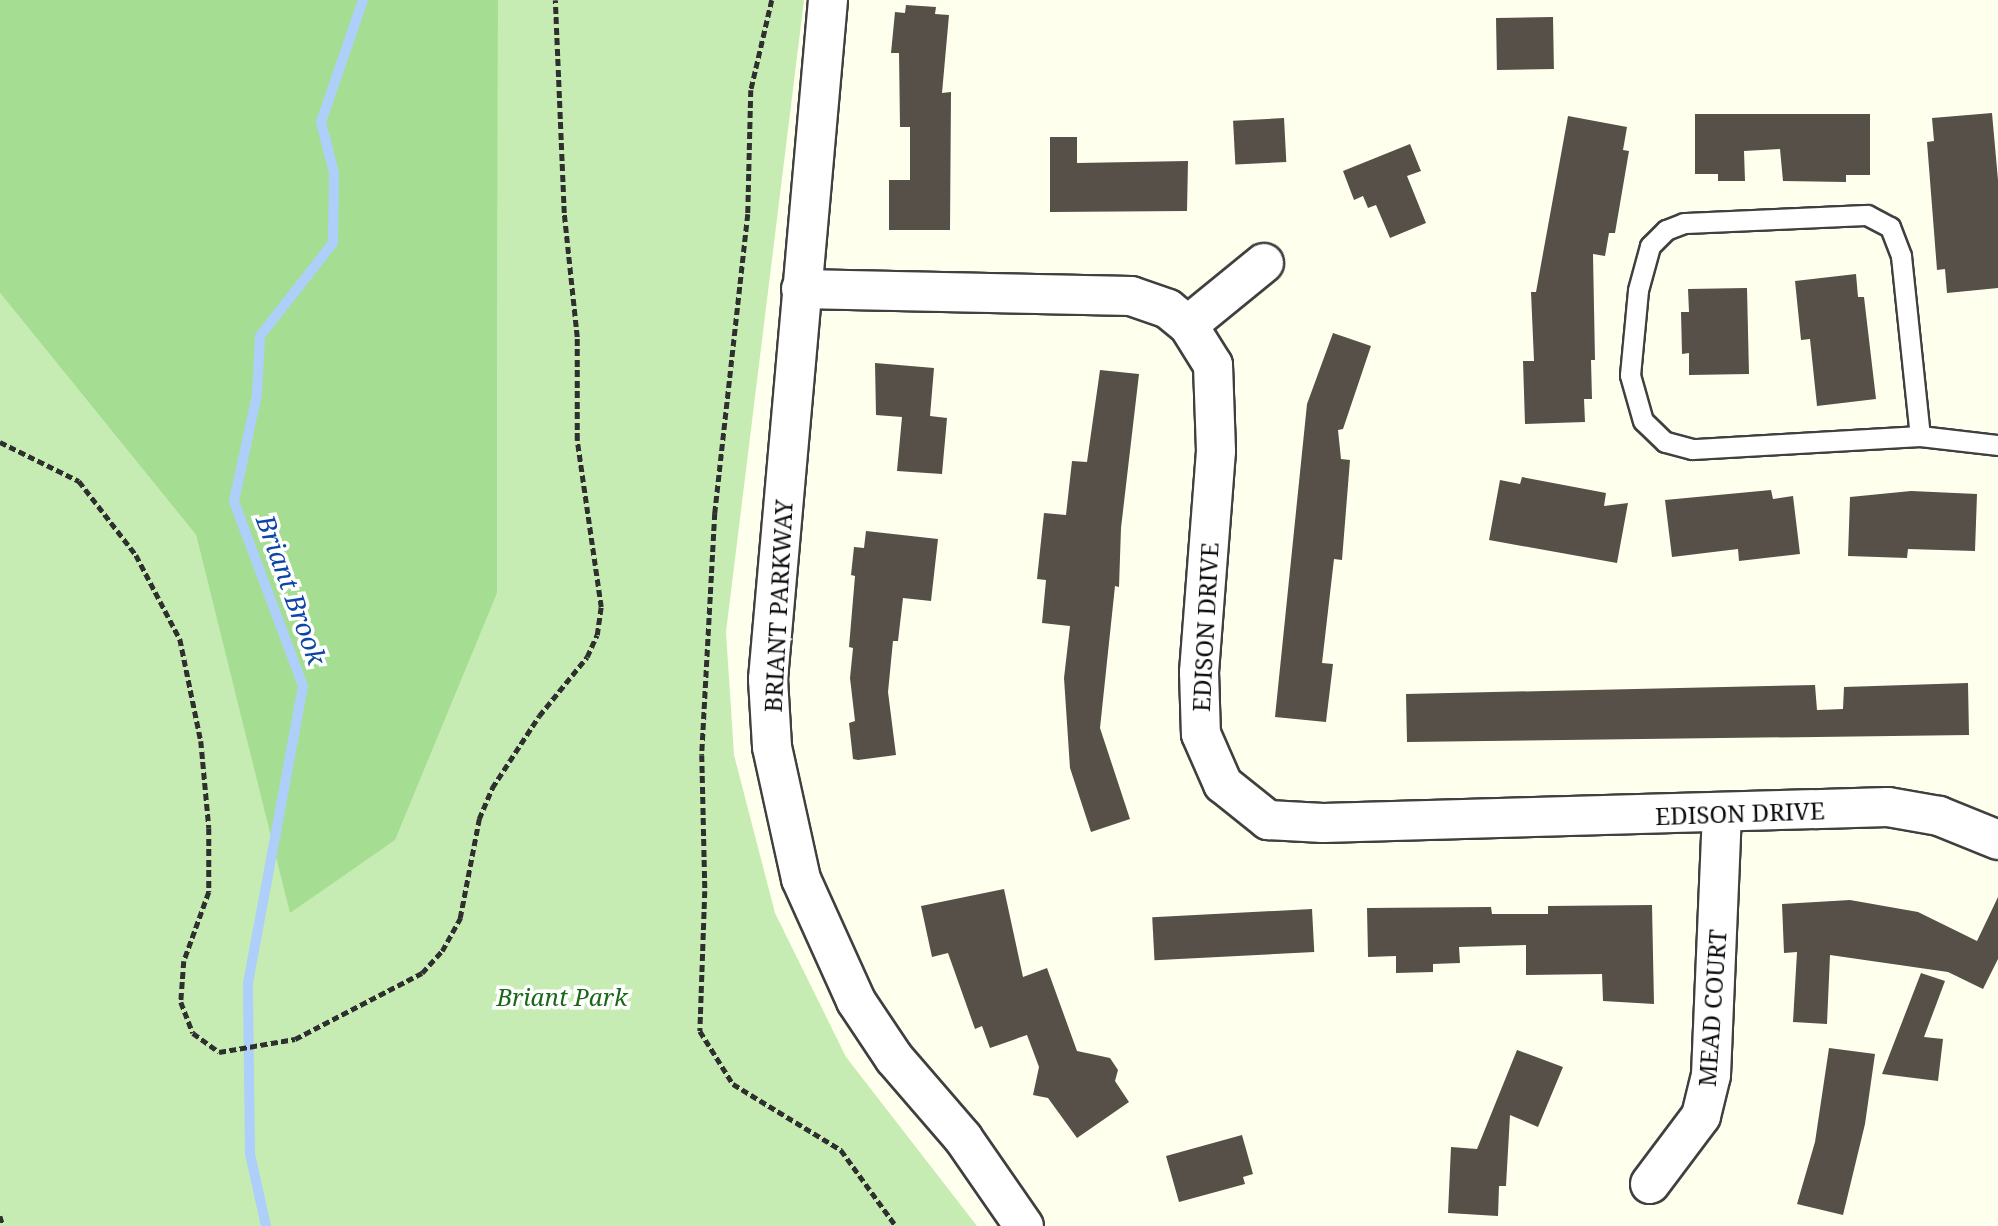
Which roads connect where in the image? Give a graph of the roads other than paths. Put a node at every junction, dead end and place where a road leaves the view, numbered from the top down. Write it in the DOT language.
graph roads {
  1 [pos="828,0"];
  2 [pos="1264,263"];
  3 [pos="801,289"];
  4 [pos="1188,325"];
  5 [pos="1920,436"];
  6 [pos="1998,446"];
  7 [pos="1722,814"];
  8 [pos="1998,840"];
  9 [pos="1650,1184"];
  10 [pos="1024,1226"];
  1 -- 3 [label="street, BRIANT PARKWAY"];
  2 -- 4 [label="street"];
  3 -- 4 [label="street, EDISON DRIVE"];
  3 -- 10 [label="street, BRIANT PARKWAY"];
  4 -- 7 [label="street, EDISON DRIVE"];
  5 -- 5 [label="lane"];
  5 -- 6 [label="lane"];
  7 -- 8 [label="street, EDISON DRIVE"];
  7 -- 9 [label="street, MEAD COURT"];
}
